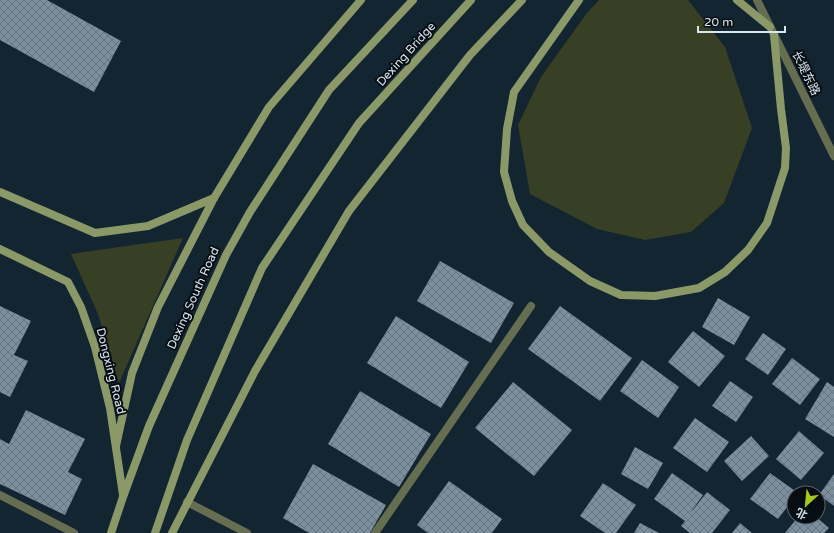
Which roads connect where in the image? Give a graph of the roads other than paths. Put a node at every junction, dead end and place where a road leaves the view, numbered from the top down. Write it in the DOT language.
graph roads {
  1 [pos="361,0"];
  2 [pos="413,0"];
  3 [pos="471,0"];
  4 [pos="522,0"];
  5 [pos="579,0"];
  6 [pos="737,0"];
  7 [pos="757,0"];
  8 [pos="770,27"];
  9 [pos="774,35"];
  10 [pos="834,156"];
  11 [pos="0,192"];
  12 [pos="214,198"];
  13 [pos="0,249"];
  14 [pos="531,306"];
  15 [pos="116,446"];
  16 [pos="0,495"];
  17 [pos="123,497"];
  18 [pos="188,502"];
  19 [pos="74,533"];
  20 [pos="111,533"];
  21 [pos="155,533"];
  22 [pos="172,533"];
  23 [pos="247,533"];
  24 [pos="375,533"];
  1 -- 12 [label="main road"];
  2 -- 17 [label="main road, Dexing South Road"];
  3 -- 21 [label="main road, Dexing Bridge"];
  4 -- 18 [label="main road"];
  5 -- 9 [label="main road"];
  6 -- 8 [label="main road"];
  7 -- 8 [label="street, 长堤东路"];
  8 -- 9 [label="street, 长堤东路"];
  9 -- 10 [label="street, 长堤东路"];
  11 -- 12 [label="main road"];
  12 -- 15 [label="main road"];
  13 -- 15 [label="main road, Dongxing Road"];
  14 -- 24 [label="street"];
  15 -- 17 [label="main road, Dongxing Road"];
  16 -- 19 [label="street"];
  17 -- 20 [label="main road, Dexing South Road"];
  18 -- 22 [label="main road"];
  18 -- 23 [label="street"];
}
